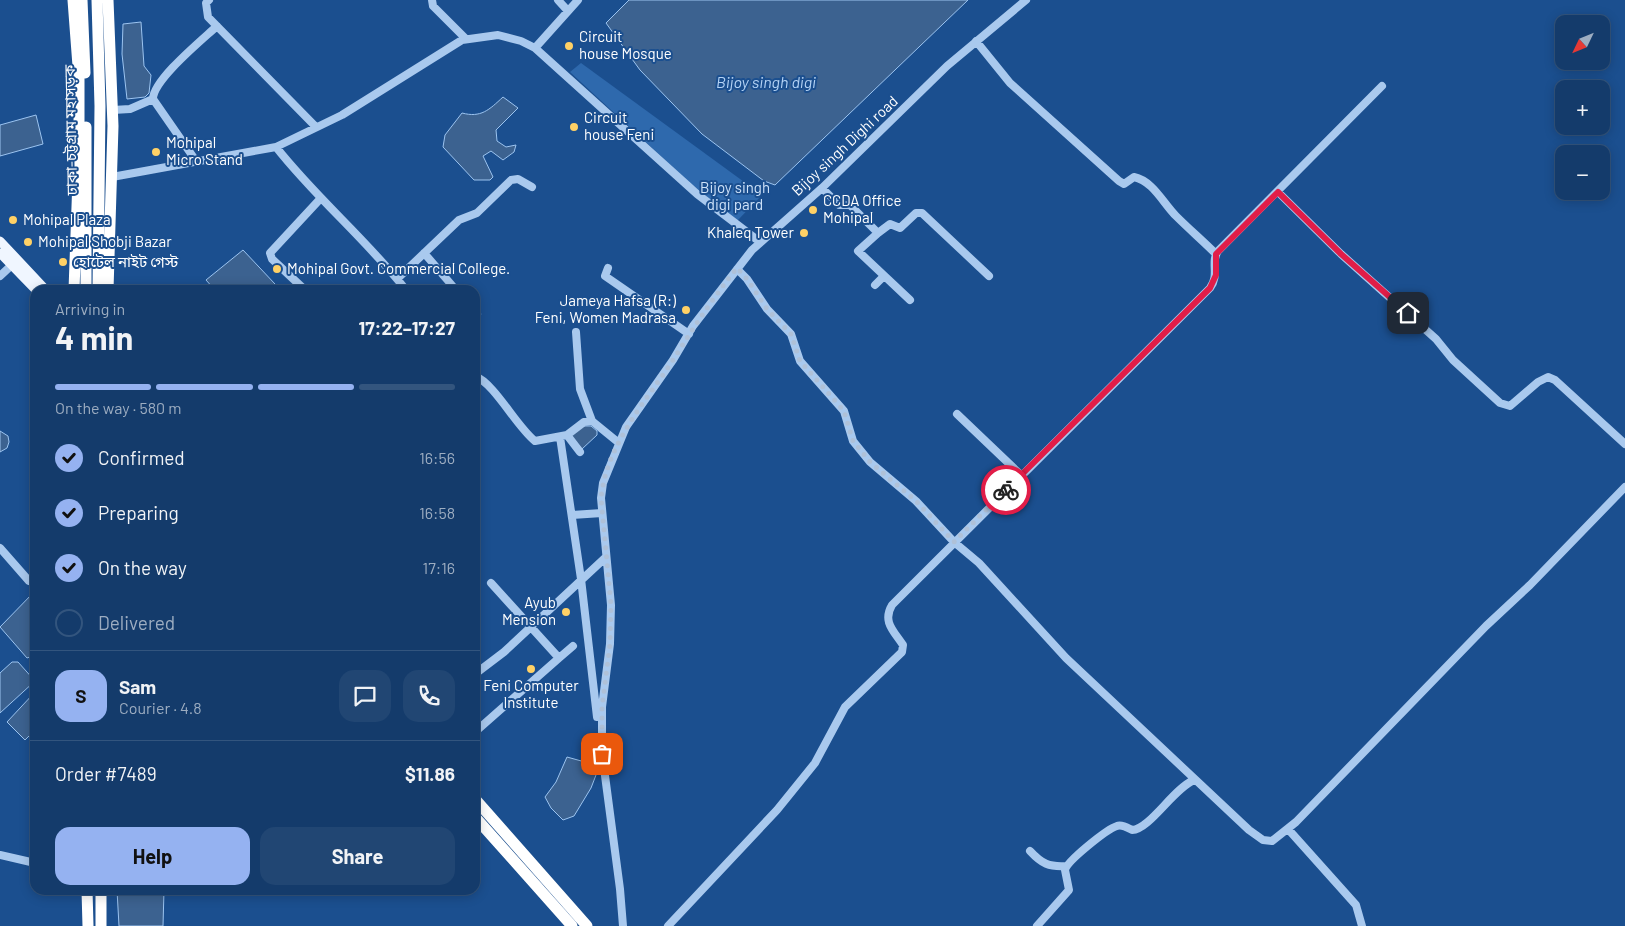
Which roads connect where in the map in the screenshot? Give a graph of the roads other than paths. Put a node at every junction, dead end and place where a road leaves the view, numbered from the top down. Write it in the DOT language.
graph roads {
  1 [pos="73,0"];
  2 [pos="82,0"];
  3 [pos="97,0"];
  4 [pos="108,0"];
  5 [pos="209,0"];
  6 [pos="432,0"];
  7 [pos="558,0"];
  8 [pos="578,0"];
  9 [pos="1026,0"];
  10 [pos="568,11"];
  11 [pos="217,26"];
  12 [pos="466,39"];
  13 [pos="976,41"];
  14 [pos="536,48"];
  15 [pos="1382,86"];
  16 [pos="153,99"];
  17 [pos="113,110"];
  18 [pos="316,127"];
  19 [pos="276,147"];
  20 [pos="196,161"];
  21 [pos="112,176"];
  22 [pos="532,187"];
  23 [pos="822,188"];
  24 [pos="1278,192"];
  25 [pos="321,198"];
  26 [pos="878,233"];
  27 [pos="0,241"];
  28 [pos="760,242"];
  29 [pos="0,253"];
  30 [pos="424,254"];
  31 [pos="1216,254"];
  32 [pos="15,262"];
  33 [pos="608,268"];
  34 [pos="737,268"];
  35 [pos="0,276"];
  36 [pos="884,276"];
  37 [pos="988,276"];
  38 [pos="397,279"];
  39 [pos="32,285"];
  40 [pos="40,285"];
  41 [pos="74,285"];
  42 [pos="86,285"];
  43 [pos="98,285"];
  44 [pos="108,285"];
  45 [pos="300,285"];
  46 [pos="402,285"];
  47 [pos="452,285"];
  48 [pos="875,285"];
  49 [pos="910,300"];
  50 [pos="576,332"];
  51 [pos="689,334"];
  52 [pos="480,381"];
  53 [pos="957,414"];
  54 [pos="592,421"];
  55 [pos="564,436"];
  56 [pos="619,442"];
  57 [pos="1625,444"];
  58 [pos="580,452"];
  59 [pos="1021,475"];
  60 [pos="1625,487"];
  61 [pos="602,512"];
  62 [pos="572,515"];
  63 [pos="954,542"];
  64 [pos="0,548"];
  65 [pos="605,558"];
  66 [pos="582,579"];
  67 [pos="30,581"];
  68 [pos="491,583"];
  69 [pos="530,625"];
  70 [pos="573,646"];
  71 [pos="559,658"];
  72 [pos="480,670"];
  73 [pos="480,728"];
  74 [pos="598,731"];
  75 [pos="1194,780"];
  76 [pos="480,805"];
  77 [pos="480,823"];
  78 [pos="1288,829"];
  79 [pos="1030,851"];
  80 [pos="0,855"];
  81 [pos="30,862"];
  82 [pos="1066,866"];
  83 [pos="88,895"];
  84 [pos="100,895"];
  85 [pos="88,926"];
  86 [pos="101,926"];
  87 [pos="572,926"];
  88 [pos="587,926"];
  89 [pos="623,926"];
  90 [pos="668,926"];
  91 [pos="1037,926"];
  92 [pos="1362,926"];
  1 -- 41 [label="highway"];
  2 -- 42 [label="highway, ঢাকা-চট্টগ্রাম মহাসড়ক"];
  3 -- 43 [label="highway, ঢাকা-চট্টগ্রাম মহাসড়ক"];
  4 -- 17 [label="highway"];
  5 -- 11 [label="street"];
  6 -- 12 [label="street"];
  7 -- 10 [label="street"];
  8 -- 10 [label="street"];
  9 -- 13 [label="street, Bijoy singh Dighi road"];
  10 -- 14 [label="street"];
  11 -- 16 [label="street"];
  11 -- 18 [label="street"];
  12 -- 14 [label="street"];
  12 -- 18 [label="street"];
  13 -- 23 [label="street, Bijoy singh Dighi road"];
  13 -- 31 [label="street"];
  14 -- 28 [label="street"];
  15 -- 24 [label="street"];
  16 -- 17 [label="street"];
  16 -- 20 [label="street"];
  17 -- 21 [label="highway"];
  18 -- 19 [label="street"];
  19 -- 20 [label="street"];
  19 -- 25 [label="street"];
  20 -- 21 [label="street"];
  21 -- 44 [label="highway"];
  22 -- 30 [label="street"];
  23 -- 26 [label="street"];
  23 -- 28 [label="street, Bijoy singh Dighi road"];
  24 -- 31 [label="street"];
  24 -- 57 [label="street"];
  25 -- 38 [label="street"];
  25 -- 45 [label="street"];
  26 -- 36 [label="street"];
  26 -- 37 [label="street"];
  27 -- 32 [label="main road"];
  28 -- 34 [label="street, Bijoy singh Dighi road"];
  29 -- 32 [label="main road"];
  30 -- 38 [label="street"];
  30 -- 47 [label="street"];
  31 -- 59 [label="street"];
  32 -- 35 [label="street"];
  32 -- 39 [label="main road"];
  32 -- 40 [label="main road"];
  33 -- 51 [label="street"];
  34 -- 51 [label="street, Bijoy singh Dighi road"];
  34 -- 63 [label="street"];
  36 -- 48 [label="street"];
  36 -- 49 [label="street"];
  38 -- 46 [label="street"];
  50 -- 54 [label="street"];
  51 -- 56 [label="street, Bijoy singh Dighi road"];
  52 -- 55 [label="street"];
  53 -- 59 [label="street"];
  54 -- 55 [label="street"];
  54 -- 56 [label="street"];
  55 -- 58 [label="street"];
  55 -- 62 [label="street"];
  56 -- 61 [label="street, Bijoy singh Dighi road"];
  59 -- 63 [label="street"];
  60 -- 78 [label="street"];
  61 -- 62 [label="street"];
  61 -- 65 [label="street, Bijoy singh Dighi road"];
  62 -- 66 [label="street"];
  63 -- 75 [label="street"];
  63 -- 90 [label="street"];
  64 -- 67 [label="street"];
  65 -- 66 [label="street"];
  65 -- 89 [label="street, Bijoy singh Dighi road"];
  66 -- 69 [label="street"];
  66 -- 74 [label="street"];
  68 -- 69 [label="street"];
  69 -- 71 [label="street"];
  69 -- 72 [label="street"];
  70 -- 71 [label="street"];
  71 -- 73 [label="street"];
  75 -- 78 [label="street"];
  75 -- 82 [label="street"];
  76 -- 88 [label="highway"];
  77 -- 87 [label="highway"];
  78 -- 92 [label="street"];
  79 -- 82 [label="street"];
  80 -- 81 [label="street"];
  82 -- 91 [label="street"];
  83 -- 85 [label="highway"];
  84 -- 86 [label="highway"];
}
